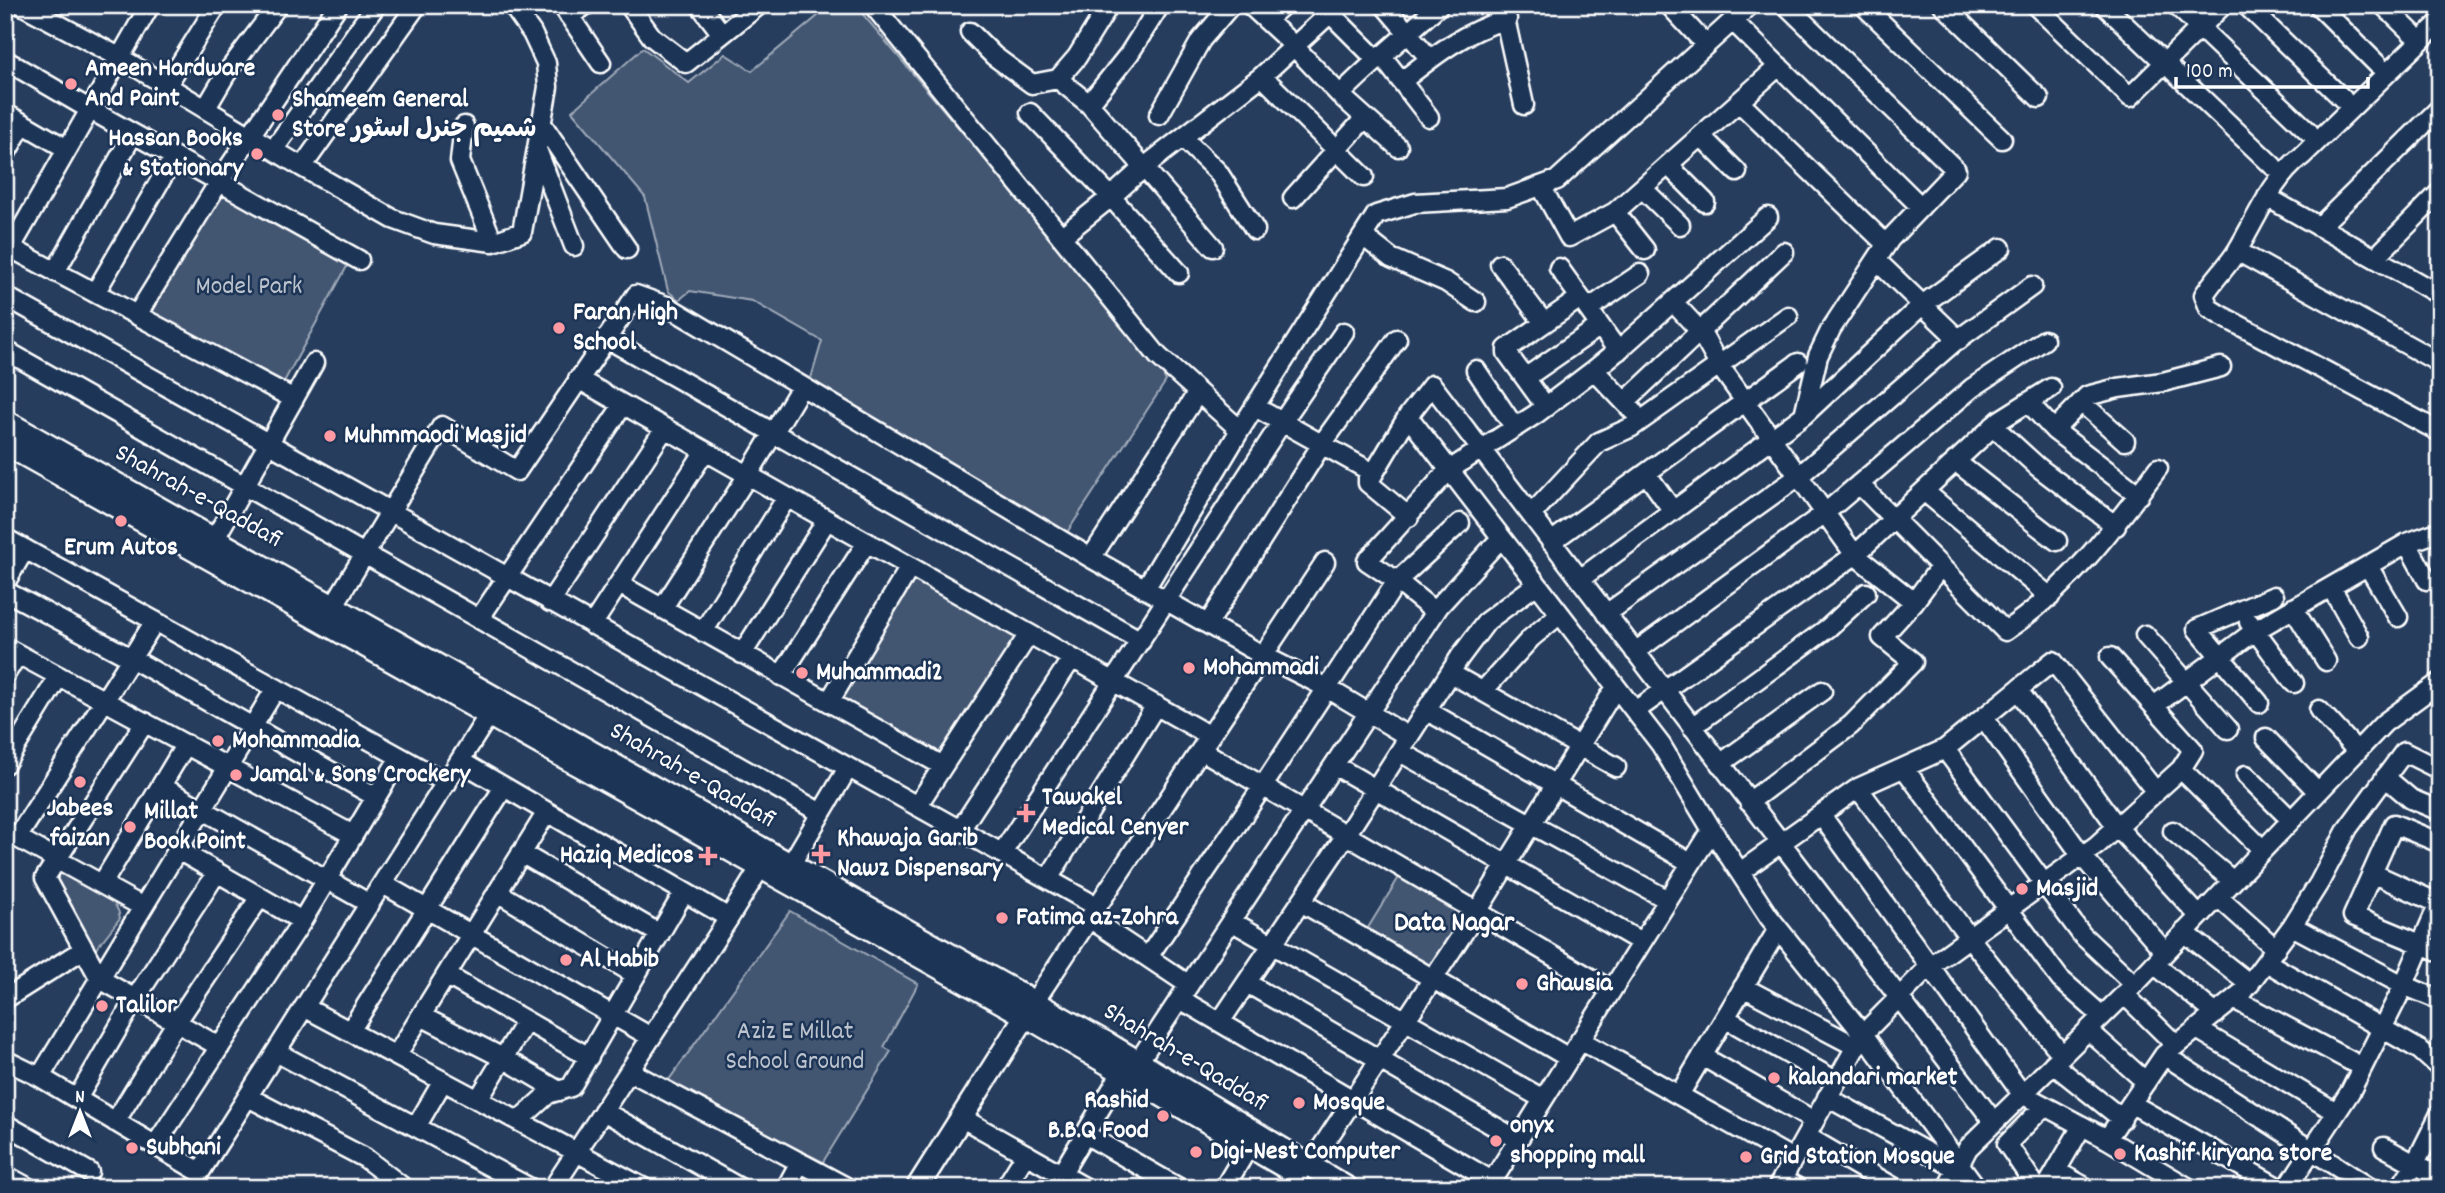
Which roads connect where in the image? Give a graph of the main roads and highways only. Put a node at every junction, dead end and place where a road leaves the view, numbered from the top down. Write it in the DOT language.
graph roads {
  1 [pos="5,421"];
  2 [pos="5,444"];
  3 [pos="210,548"];
  4 [pos="1030,1009"];
  5 [pos="1130,1067"];
  6 [pos="917,1188"];
  7 [pos="1320,1188"];
  8 [pos="1347,1188"];
  1 -- 3 [label="main road, Shahrah-e-Qaddafi"];
  2 -- 3 [label="main road, Shahrah-e-Qaddafi"];
  3 -- 4 [label="main road, Shahrah-e-Qaddafi"];
  3 -- 4 [label="main road, Shahrah-e-Qaddafi"];
  4 -- 5 [label="main road, Shahrah-e-Qaddafi"];
  4 -- 6 [label="main road"];
  5 -- 7 [label="main road, Shahrah-e-Qaddafi"];
  5 -- 8 [label="main road, Shahrah-e-Qaddafi"];
}
